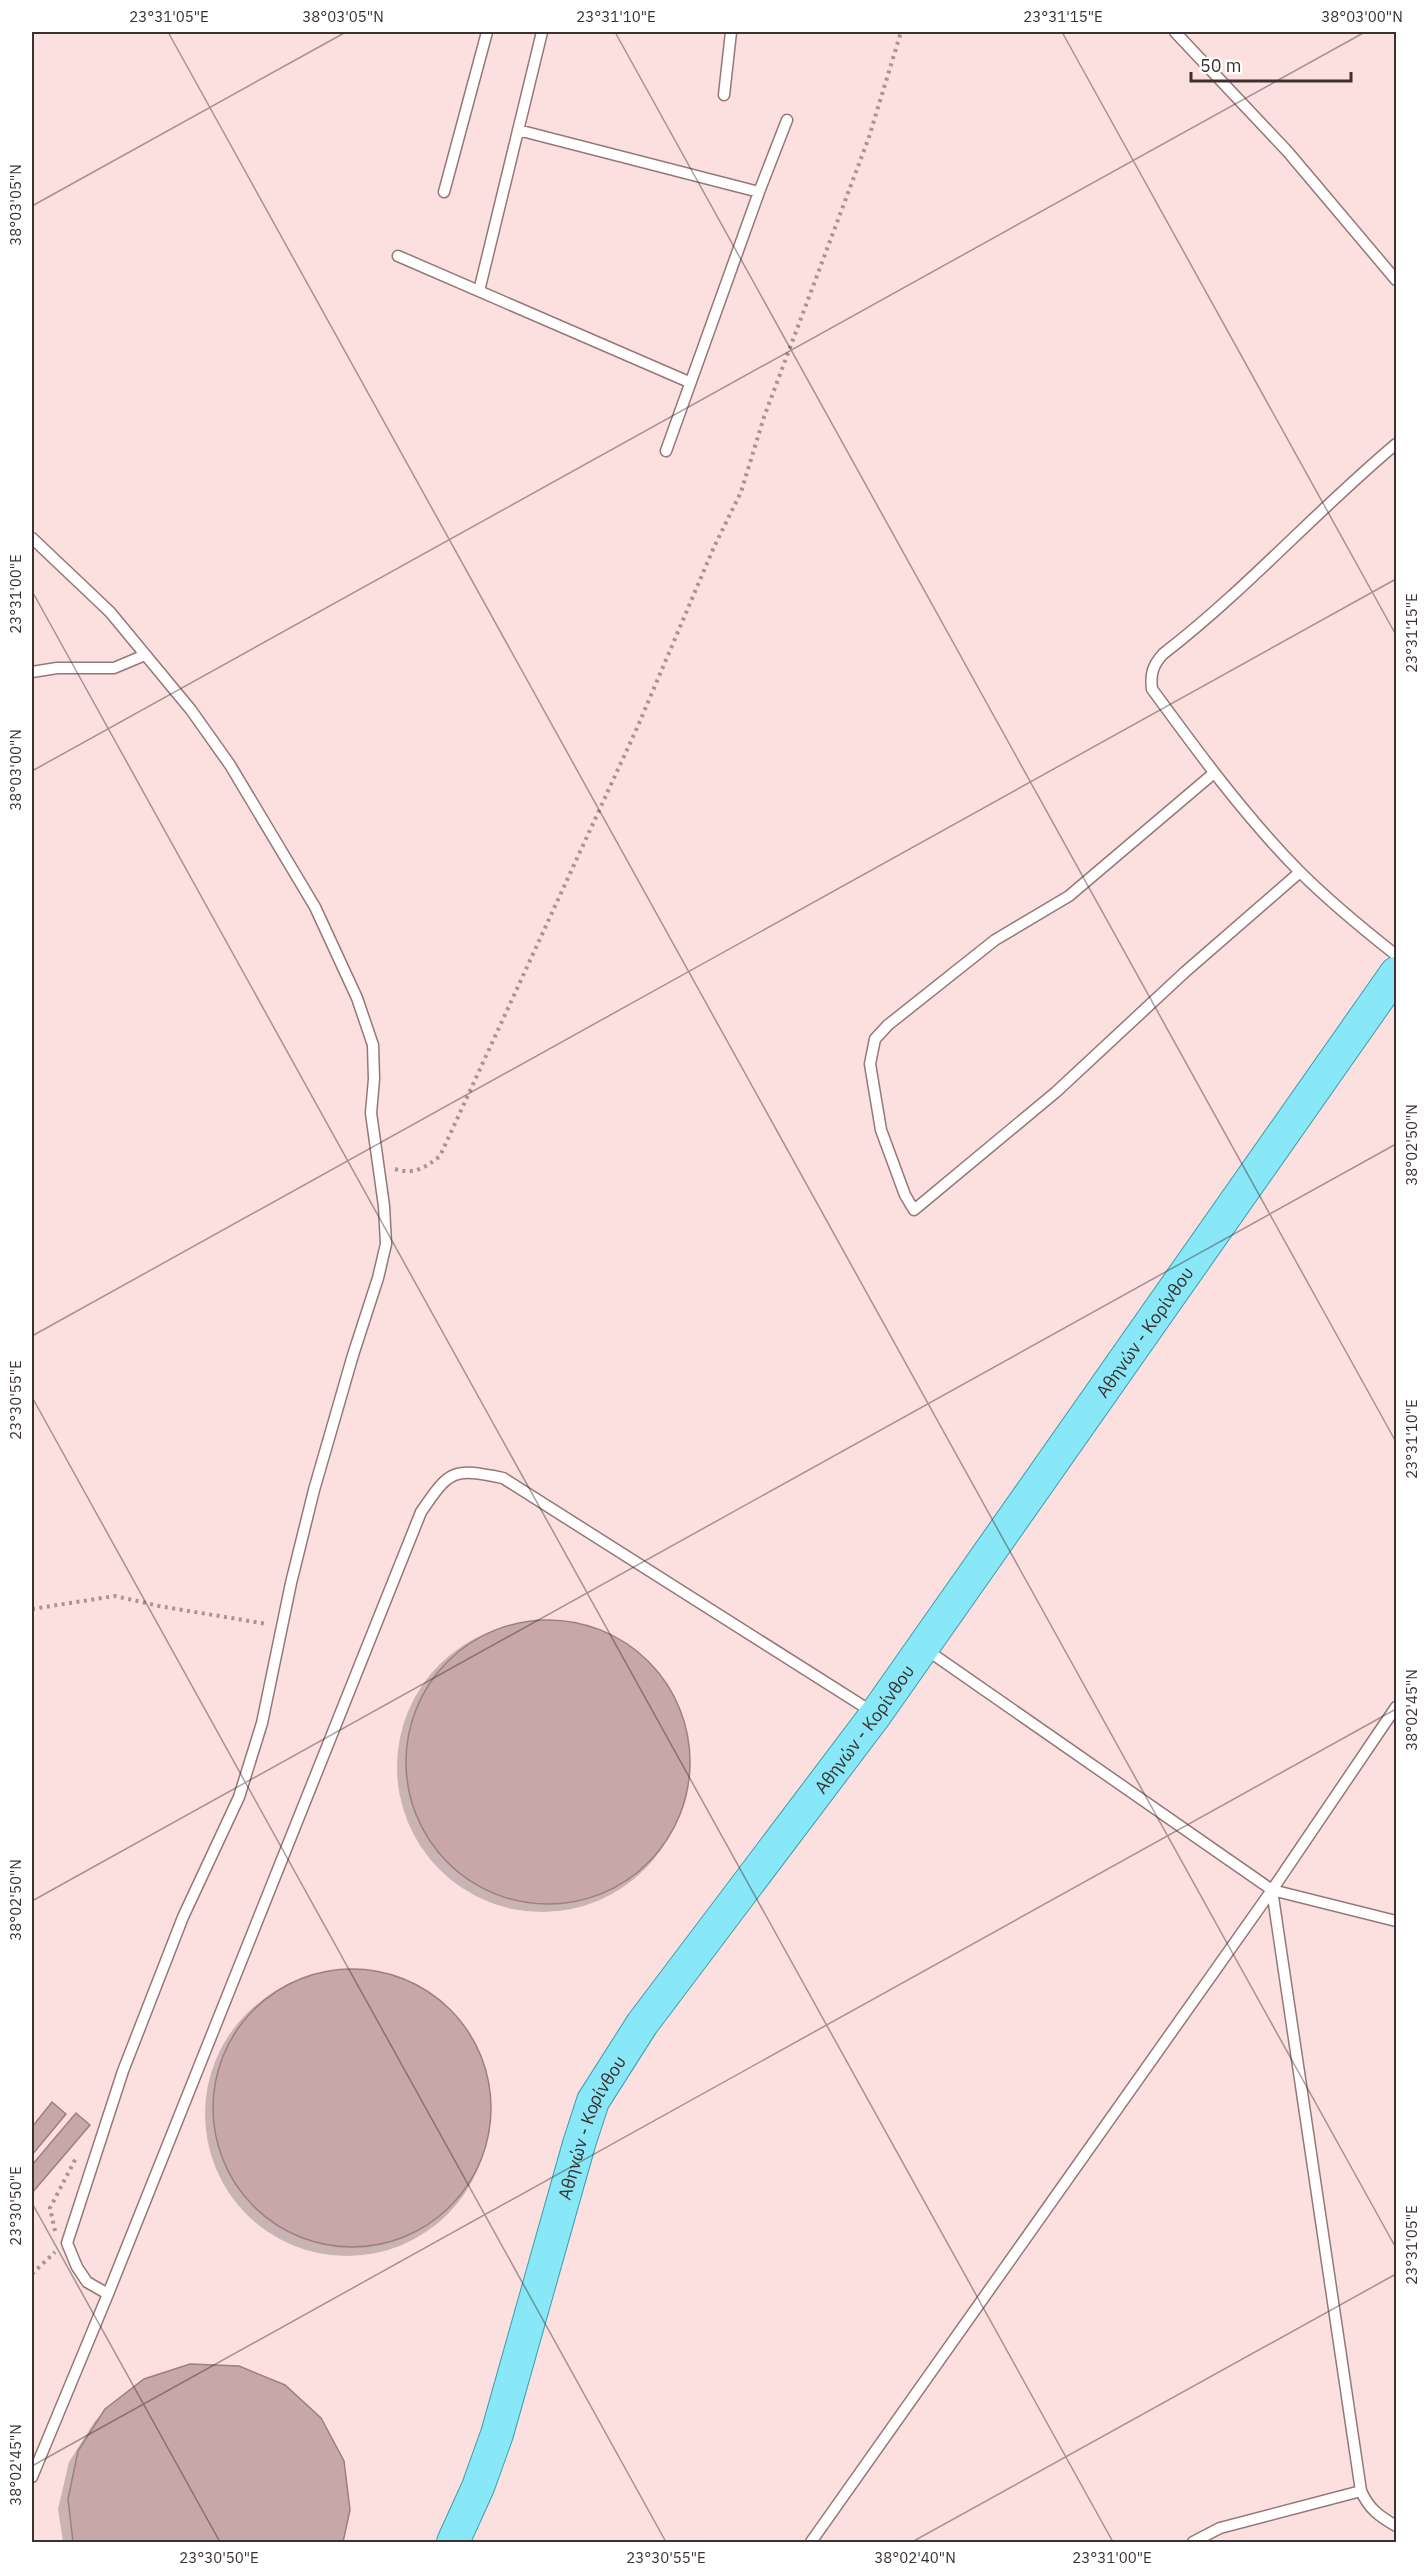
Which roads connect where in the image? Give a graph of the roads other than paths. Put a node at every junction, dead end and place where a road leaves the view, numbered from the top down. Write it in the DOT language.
graph roads {
  1 [pos="488,32"];
  2 [pos="542,32"];
  3 [pos="731,32"];
  4 [pos="1175,32"];
  5 [pos="724,95"];
  6 [pos="787,120"];
  7 [pos="518,130"];
  8 [pos="444,192"];
  9 [pos="759,192"];
  10 [pos="398,256"];
  11 [pos="1396,279"];
  12 [pos="479,291"];
  13 [pos="689,382"];
  14 [pos="1396,444"];
  15 [pos="666,451"];
  16 [pos="32,538"];
  17 [pos="145,655"];
  18 [pos="32,672"];
  19 [pos="1214,773"];
  20 [pos="1300,872"];
  21 [pos="1396,955"];
  22 [pos="1396,973"];
  23 [pos="924,1647"];
  24 [pos="1396,1707"];
  25 [pos="876,1714"];
  26 [pos="1272,1890"];
  27 [pos="1396,1921"];
  28 [pos="108,2294"];
  29 [pos="32,2477"];
  30 [pos="1360,2491"];
  31 [pos="1396,2526"];
  32 [pos="453,2542"];
  33 [pos="811,2542"];
  34 [pos="1193,2542"];
  1 -- 8 [label="lane"];
  2 -- 7 [label="lane"];
  3 -- 5 [label="lane"];
  4 -- 11 [label="lane"];
  6 -- 9 [label="lane"];
  7 -- 9 [label="lane"];
  7 -- 12 [label="lane"];
  9 -- 13 [label="lane"];
  10 -- 12 [label="lane"];
  12 -- 13 [label="lane"];
  13 -- 15 [label="lane"];
  14 -- 19 [label="lane"];
  16 -- 17 [label="lane"];
  17 -- 18 [label="lane"];
  17 -- 28 [label="lane"];
  19 -- 20 [label="lane"];
  19 -- 20 [label="lane"];
  20 -- 21 [label="lane"];
  22 -- 23 [label="main road, Αθηνών - Κορίνθου"];
  23 -- 25 [label="main road, Αθηνών - Κορίνθου"];
  23 -- 26 [label="lane"];
  24 -- 26 [label="lane"];
  25 -- 28 [label="lane"];
  25 -- 32 [label="main road, Αθηνών - Κορίνθου"];
  26 -- 27 [label="lane"];
  26 -- 30 [label="lane"];
  26 -- 33 [label="lane"];
  28 -- 29 [label="lane"];
  30 -- 31 [label="lane"];
  30 -- 34 [label="lane"];
}
